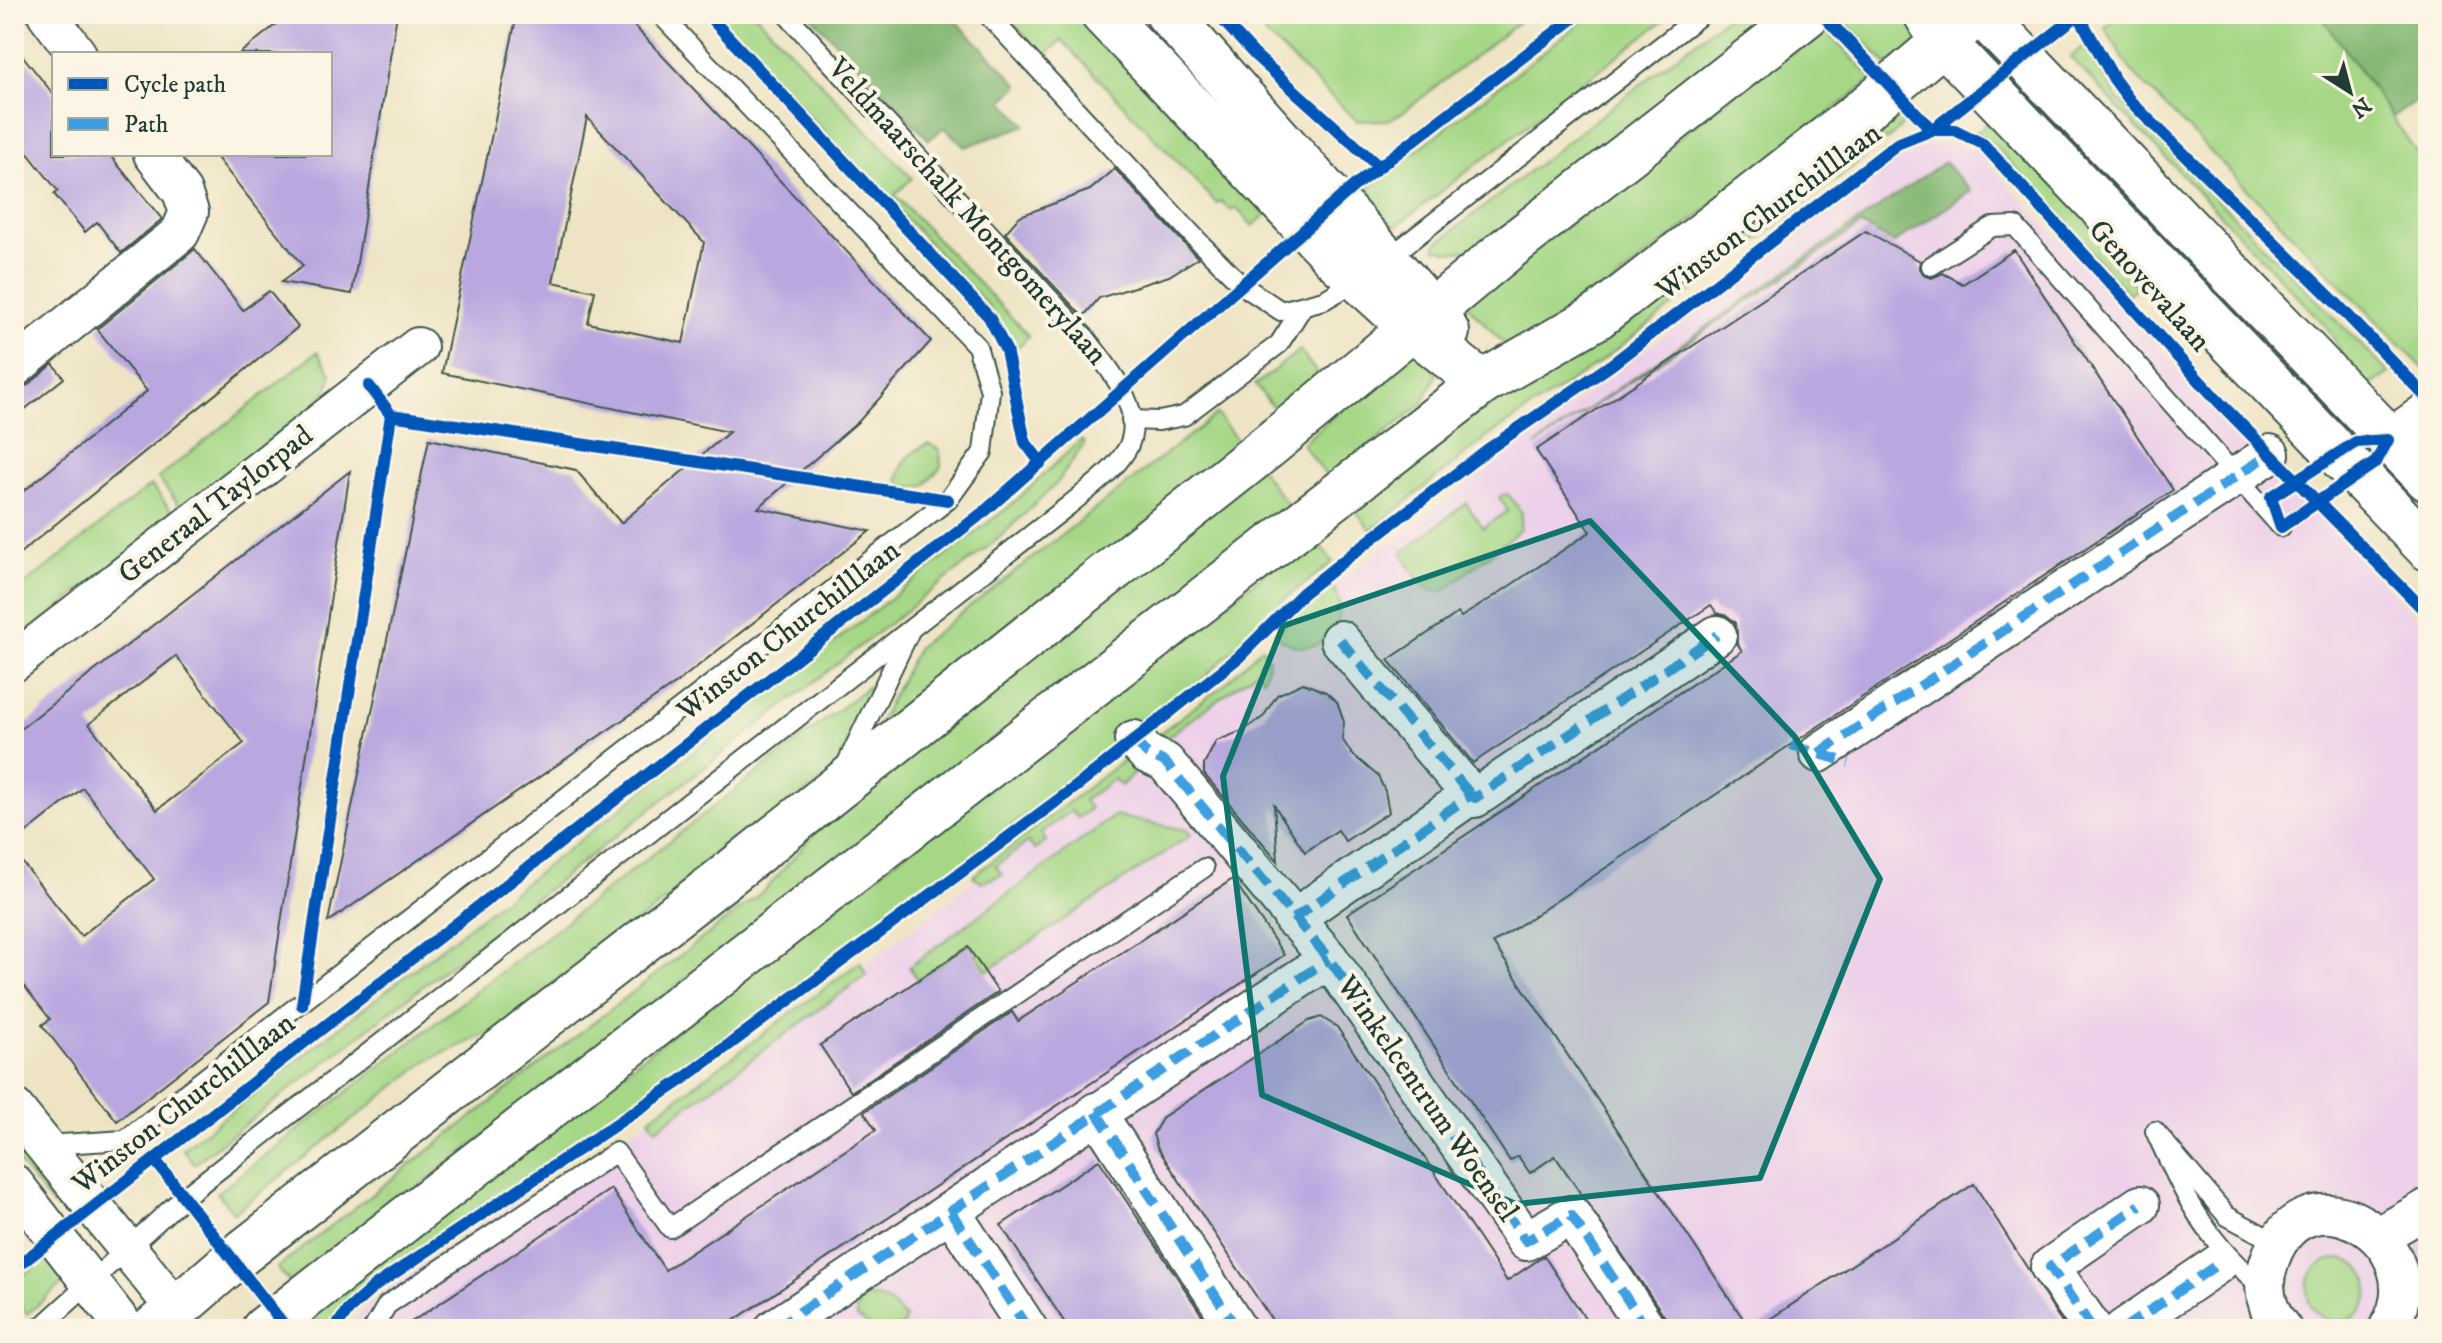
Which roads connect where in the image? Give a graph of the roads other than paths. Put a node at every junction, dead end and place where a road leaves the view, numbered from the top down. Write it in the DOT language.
graph roads {
  1 [pos="47,14"];
  2 [pos="660,14"];
  3 [pos="786,14"];
  4 [pos="987,14"];
  5 [pos="1103,14"];
  6 [pos="1168,14"];
  7 [pos="1702,14"];
  8 [pos="1808,14"];
  9 [pos="1979,14"];
  10 [pos="1935,28"];
  11 [pos="76,52"];
  12 [pos="155,156"];
  13 [pos="1931,266"];
  14 [pos="1372,270"];
  15 [pos="1302,308"];
  16 [pos="1422,319"];
  17 [pos="418,347"];
  18 [pos="14,368"];
  19 [pos="1482,383"];
  20 [pos="2428,411"];
  21 [pos="1131,420"];
  22 [pos="2388,440"];
  23 [pos="2270,454"];
  24 [pos="2236,477"];
  25 [pos="2428,479"];
  26 [pos="2281,527"];
  27 [pos="2428,548"];
  28 [pos="910,631"];
  29 [pos="1717,635"];
  30 [pos="1340,640"];
  31 [pos="14,662"];
  32 [pos="1134,740"];
  33 [pos="1820,754"];
  34 [pos="827,794"];
  35 [pos="1471,795"];
  36 [pos="1204,868"];
  37 [pos="1293,919"];
  38 [pos="1329,959"];
  39 [pos="14,1108"];
  40 [pos="1096,1112"];
  41 [pos="43,1145"];
  42 [pos="14,1184"];
  43 [pos="2140,1205"];
  44 [pos="2428,1208"];
  45 [pos="951,1212"];
  46 [pos="2384,1233"];
  47 [pos="2277,1243"];
  48 [pos="127,1250"];
  49 [pos="2218,1264"];
  50 [pos="2417,1269"];
  51 [pos="91,1284"];
  52 [pos="2265,1289"];
  53 [pos="174,1322"];
  54 [pos="39,1329"];
  55 [pos="126,1329"];
  56 [pos="264,1329"];
  57 [pos="373,1329"];
  58 [pos="774,1329"];
  59 [pos="1028,1329"];
  60 [pos="1237,1329"];
  61 [pos="1647,1329"];
  62 [pos="2093,1329"];
  63 [pos="2123,1329"];
  64 [pos="2282,1329"];
  65 [pos="2388,1329"];
  1 -- 11 [label="street"];
  2 -- 41 [label="lane"];
  3 -- 21 [label="lane, Veldmaarschalk Montgomerylaan"];
  4 -- 15 [label="lane"];
  5 -- 14 [label="main road"];
  6 -- 14 [label="main road"];
  7 -- 14 [label="lane"];
  8 -- 16 [label="main road"];
  9 -- 10 [label="main road, Winston Churchilllaan"];
  9 -- 22 [label="main road"];
  10 -- 19 [label="main road, Winston Churchilllaan"];
  10 -- 27 [label="main road, Genovevalaan"];
  12 -- 18 [label="street"];
  13 -- 24 [label="lane"];
  14 -- 15 [label="lane"];
  14 -- 16 [label="main road"];
  15 -- 21 [label="lane"];
  16 -- 19 [label="main road"];
  16 -- 34 [label="main road"];
  17 -- 31 [label="street, Generaal Taylorpad"];
  19 -- 56 [label="main road, Winston Churchilllaan"];
  20 -- 22 [label="street"];
  21 -- 28 [label="lane"];
  22 -- 25 [label="main road"];
  23 -- 24 [label="street"];
  24 -- 26 [label="lane"];
  24 -- 33 [label="street"];
  28 -- 34 [label="lane"];
  28 -- 48 [label="lane"];
  29 -- 35 [label="street"];
  30 -- 35 [label="street"];
  32 -- 37 [label="street, Winkelcentrum Woensel"];
  34 -- 53 [label="main road"];
  35 -- 37 [label="street"];
  36 -- 57 [label="lane"];
  37 -- 38 [label="street, Winkelcentrum Woensel"];
  38 -- 40 [label="street, Winkelcentrum Woensel"];
  38 -- 61 [label="street, Winkelcentrum Woensel"];
  39 -- 41 [label="street"];
  40 -- 45 [label="street, Winkelcentrum Woensel"];
  40 -- 60 [label="street"];
  41 -- 48 [label="street"];
  42 -- 51 [label="street"];
  43 -- 62 [label="street"];
  44 -- 46 [label="street"];
  45 -- 58 [label="street, Winkelcentrum Woensel"];
  45 -- 59 [label="street"];
  46 -- 47 [label="street"];
  46 -- 50 [label="street"];
  47 -- 52 [label="street"];
  47 -- 52 [label="lane"];
  48 -- 51 [label="lane"];
  48 -- 53 [label="street"];
  49 -- 63 [label="street"];
  50 -- 65 [label="street"];
  51 -- 54 [label="lane"];
  51 -- 55 [label="street"];
  52 -- 64 [label="street"];
}
